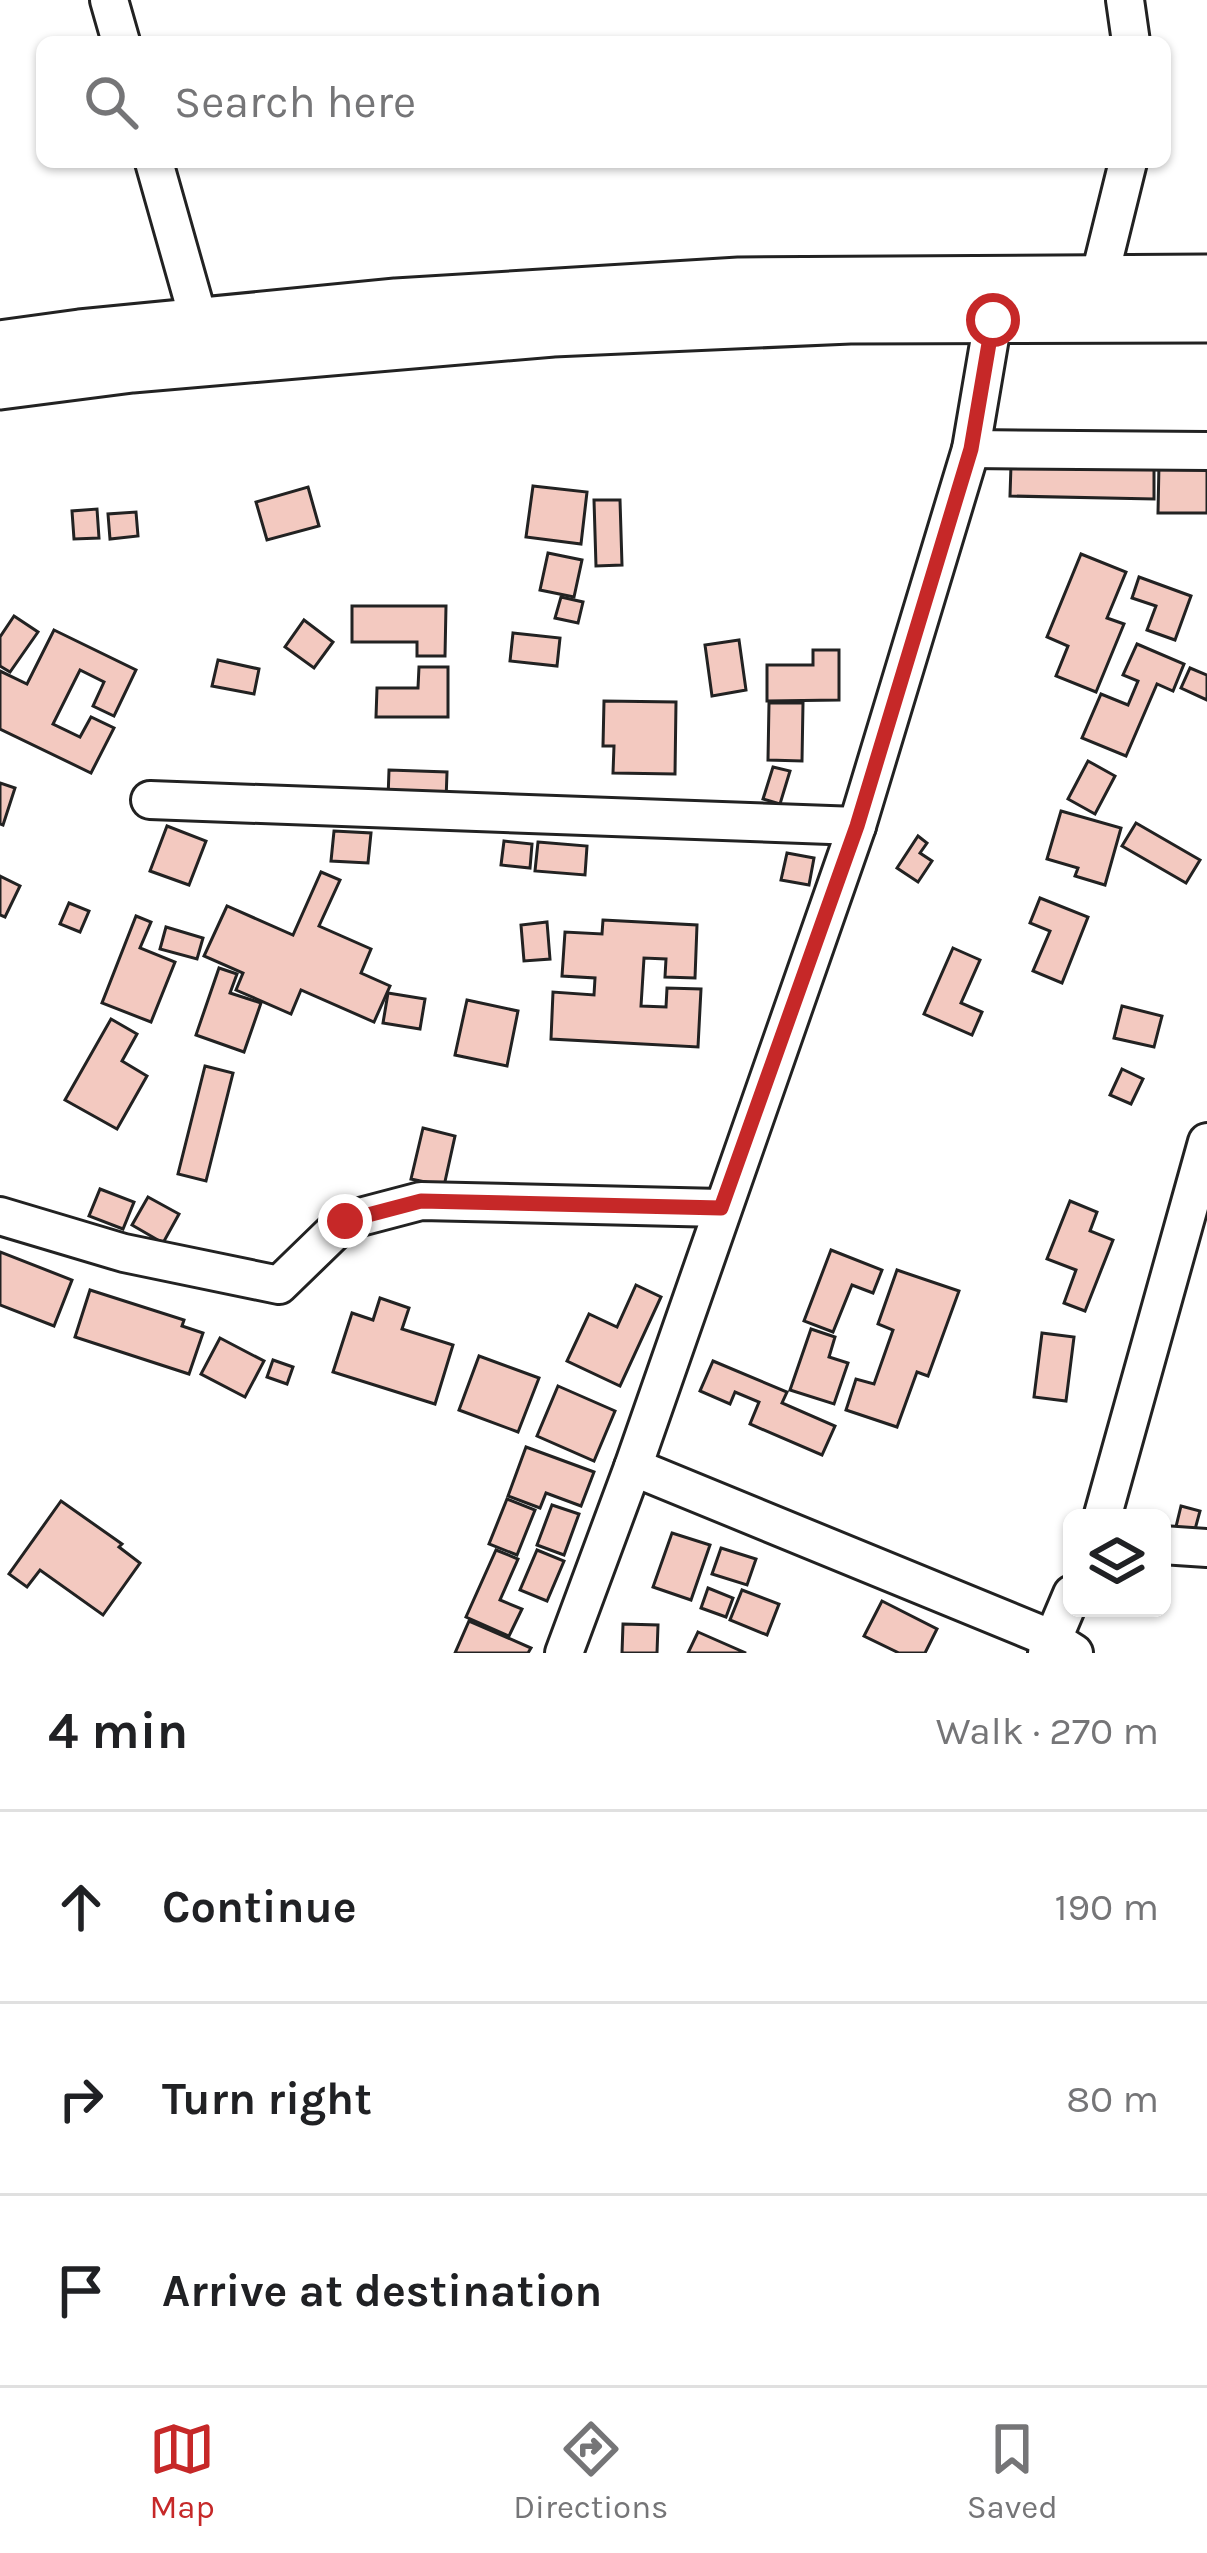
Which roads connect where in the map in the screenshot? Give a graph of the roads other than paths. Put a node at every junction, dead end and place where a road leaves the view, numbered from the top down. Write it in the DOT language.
graph roads {
  1 [pos="109,0"];
  2 [pos="1125,0"];
  3 [pos="119,36"];
  4 [pos="1130,36"];
  5 [pos="156,168"];
  6 [pos="1127,168"];
  7 [pos="1207,278"];
  8 [pos="1099,279"];
  9 [pos="993,320"];
  10 [pos="1207,320"];
  11 [pos="199,321"];
  12 [pos="0,344"];
  13 [pos="0,386"];
  14 [pos="971,449"];
  15 [pos="1207,451"];
  16 [pos="149,800"];
  17 [pos="857,826"];
  18 [pos="1207,1142"];
  19 [pos="721,1208"];
  20 [pos="0,1216"];
  21 [pos="633,1467"];
  22 [pos="1105,1509"];
  23 [pos="1171,1546"];
  24 [pos="1207,1548"];
  25 [pos="1066,1617"];
  26 [pos="1058,1648"];
  27 [pos="564,1653"];
  1 -- 3 [label="street"];
  2 -- 4 [label="street"];
  5 -- 11 [label="street"];
  6 -- 8 [label="street"];
  7 -- 8 [label="main road"];
  8 -- 11 [label="main road"];
  9 -- 10 [label="main road"];
  9 -- 13 [label="main road"];
  9 -- 14 [label="street"];
  11 -- 12 [label="main road"];
  14 -- 15 [label="street"];
  14 -- 17 [label="street"];
  16 -- 17 [label="street"];
  17 -- 19 [label="street"];
  18 -- 22 [label="street"];
  19 -- 20 [label="street"];
  19 -- 21 [label="street"];
  21 -- 26 [label="street"];
  21 -- 27 [label="street"];
  23 -- 24 [label="street"];
  25 -- 26 [label="street"];
}
